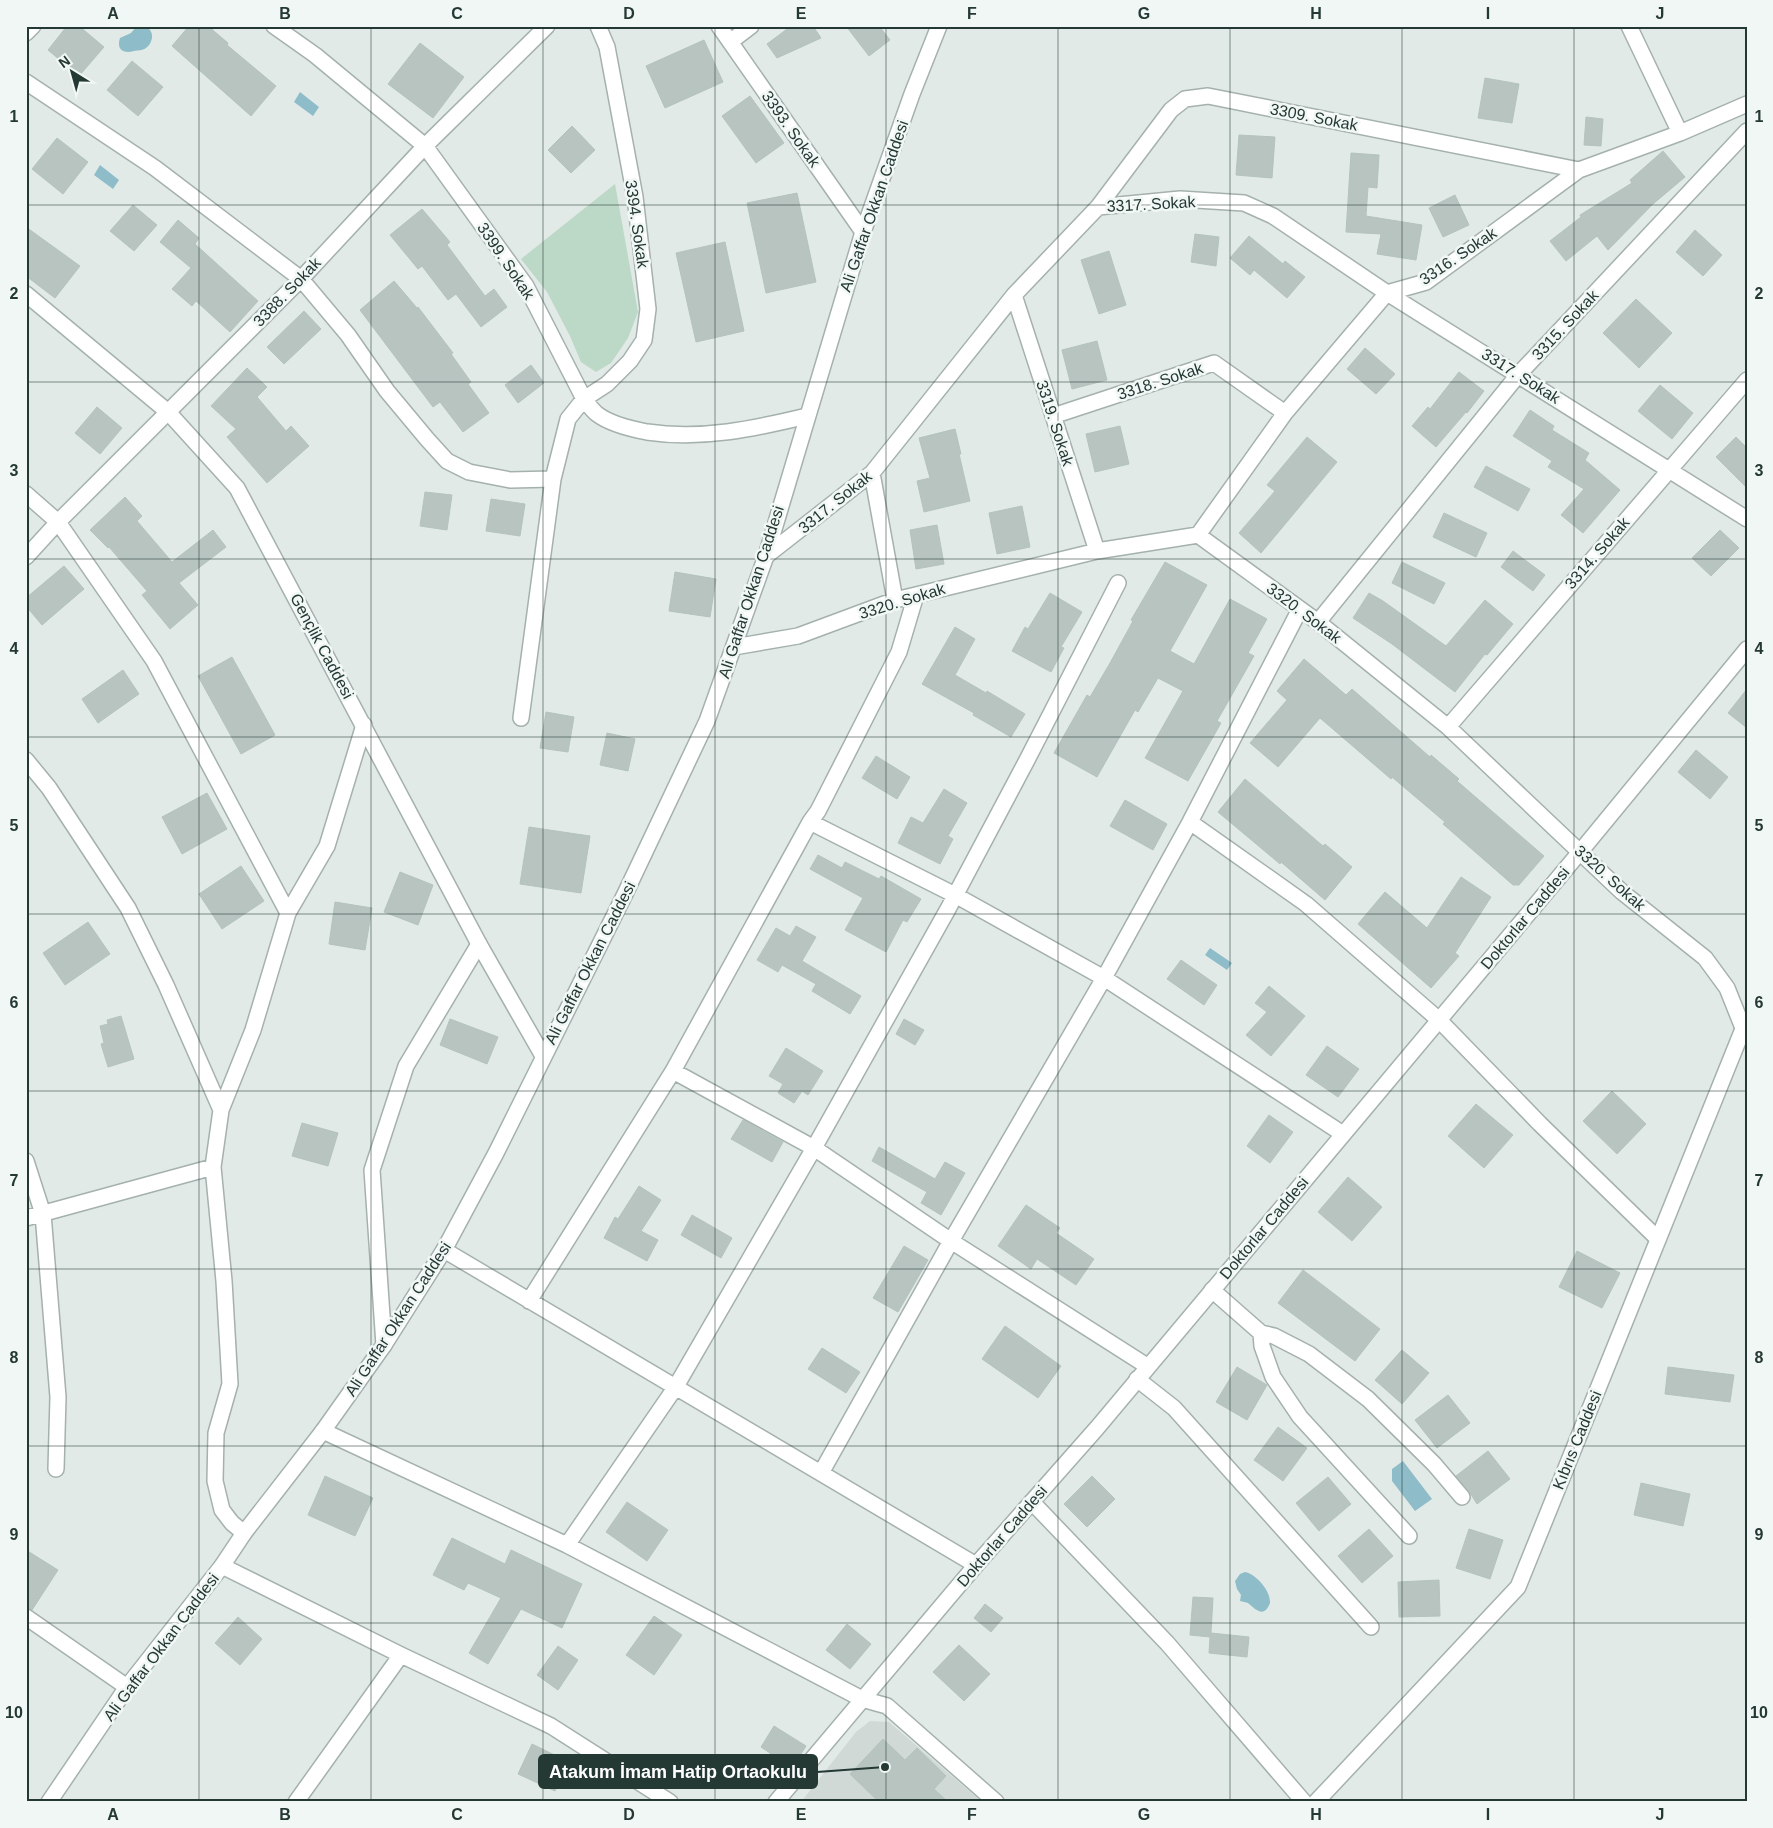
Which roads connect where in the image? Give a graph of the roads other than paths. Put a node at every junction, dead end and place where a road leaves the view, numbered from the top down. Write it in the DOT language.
graph roads {
  1 [pos="33,26"];
  2 [pos="274,26"];
  3 [pos="547,26"];
  4 [pos="598,26"];
  5 [pos="718,26"];
  6 [pos="751,26"];
  7 [pos="939,26"];
  8 [pos="1629,26"];
  9 [pos="26,34"];
  10 [pos="730,42"];
  11 [pos="26,82"];
  12 [pos="1747,104"];
  13 [pos="1747,131"];
  14 [pos="1680,133"];
  15 [pos="425,146"];
  16 [pos="1579,170"];
  17 [pos="1098,207"];
  18 [pos="862,232"];
  19 [pos="301,279"];
  20 [pos="1387,293"];
  21 [pos="26,294"];
  22 [pos="1014,295"];
  23 [pos="1518,375"];
  24 [pos="1747,380"];
  25 [pos="584,399"];
  26 [pos="168,412"];
  27 [pos="1285,413"];
  28 [pos="806,416"];
  29 [pos="1053,416"];
  30 [pos="1668,470"];
  31 [pos="872,473"];
  32 [pos="553,479"];
  33 [pos="26,494"];
  34 [pos="1747,519"];
  35 [pos="58,522"];
  36 [pos="1198,535"];
  37 [pos="1096,552"];
  38 [pos="766,556"];
  39 [pos="26,557"];
  40 [pos="1118,583"];
  41 [pos="916,595"];
  42 [pos="895,600"];
  43 [pos="1300,609"];
  44 [pos="1318,622"];
  45 [pos="734,647"];
  46 [pos="1747,649"];
  47 [pos="521,718"];
  48 [pos="364,725"];
  49 [pos="1448,727"];
  50 [pos="26,760"];
  51 [pos="810,822"];
  52 [pos="1190,822"];
  53 [pos="1580,852"];
  54 [pos="955,895"];
  55 [pos="288,913"];
  56 [pos="479,944"];
  57 [pos="1104,978"];
  58 [pos="1439,1020"];
  59 [pos="1745,1024"];
  60 [pos="543,1056"];
  61 [pos="673,1072"];
  62 [pos="221,1110"];
  63 [pos="1343,1134"];
  64 [pos="814,1148"];
  65 [pos="26,1161"];
  66 [pos="212,1167"];
  67 [pos="43,1214"];
  68 [pos="26,1218"];
  69 [pos="1658,1239"];
  70 [pos="951,1241"];
  71 [pos="444,1250"];
  72 [pos="1212,1290"];
  73 [pos="529,1301"];
  74 [pos="1261,1333"];
  75 [pos="384,1344"];
  76 [pos="1147,1366"];
  77 [pos="1137,1379"];
  78 [pos="675,1388"];
  79 [pos="323,1431"];
  80 [pos="56,1469"];
  81 [pos="821,1473"];
  82 [pos="1462,1497"];
  83 [pos="1032,1502"];
  84 [pos="244,1533"];
  85 [pos="1409,1536"];
  86 [pos="567,1545"];
  87 [pos="976,1565"];
  88 [pos="222,1566"];
  89 [pos="26,1617"];
  90 [pos="1371,1627"];
  91 [pos="401,1655"];
  92 [pos="127,1687"];
  93 [pos="862,1699"];
  94 [pos="49,1802"];
  95 [pos="296,1802"];
  96 [pos="670,1802"];
  97 [pos="776,1802"];
  98 [pos="996,1802"];
  99 [pos="1304,1802"];
  100 [pos="1316,1802"];
  1 -- 9 [label="street"];
  2 -- 15 [label="street, 3399. Sokak"];
  3 -- 15 [label="street, 3388. Sokak"];
  4 -- 25 [label="street, 3394. Sokak"];
  5 -- 10 [label="street, 3393. Sokak"];
  6 -- 10 [label="street"];
  7 -- 18 [label="street, Ali Gaffar Okkan Caddesi"];
  8 -- 14 [label="street"];
  10 -- 18 [label="street, 3393. Sokak"];
  11 -- 19 [label="street"];
  12 -- 14 [label="street, 3316. Sokak"];
  13 -- 23 [label="street, 3315. Sokak"];
  14 -- 16 [label="street, 3316. Sokak"];
  15 -- 19 [label="street, 3388. Sokak"];
  15 -- 25 [label="street, 3399. Sokak"];
  16 -- 17 [label="street, 3309. Sokak"];
  16 -- 20 [label="street, 3316. Sokak"];
  17 -- 20 [label="street, 3317. Sokak"];
  17 -- 22 [label="street, 3317. Sokak"];
  18 -- 28 [label="street, Ali Gaffar Okkan Caddesi"];
  19 -- 26 [label="street, 3388. Sokak"];
  19 -- 32 [label="street"];
  20 -- 23 [label="street, 3317. Sokak"];
  20 -- 27 [label="street"];
  21 -- 26 [label="street, Gençlik Caddesi"];
  22 -- 29 [label="street, 3319. Sokak"];
  22 -- 31 [label="street, 3317. Sokak"];
  23 -- 30 [label="street, 3317. Sokak"];
  23 -- 44 [label="street, 3315. Sokak"];
  24 -- 30 [label="street, 3314. Sokak"];
  25 -- 28 [label="street, 3399. Sokak"];
  25 -- 32 [label="street, 3394. Sokak"];
  26 -- 35 [label="street, 3388. Sokak"];
  26 -- 48 [label="street, Gençlik Caddesi"];
  27 -- 29 [label="street, 3318. Sokak"];
  27 -- 36 [label="street"];
  28 -- 38 [label="street, Ali Gaffar Okkan Caddesi"];
  29 -- 37 [label="street, 3319. Sokak"];
  30 -- 34 [label="street, 3317. Sokak"];
  30 -- 49 [label="street, 3314. Sokak"];
  31 -- 38 [label="street, 3317. Sokak"];
  31 -- 42 [label="street"];
  32 -- 47 [label="street, 3394. Sokak"];
  33 -- 35 [label="street"];
  35 -- 39 [label="street, 3388. Sokak"];
  35 -- 55 [label="street"];
  36 -- 37 [label="street, 3320. Sokak"];
  36 -- 43 [label="street, 3320. Sokak"];
  37 -- 41 [label="street, 3320. Sokak"];
  38 -- 45 [label="street, Ali Gaffar Okkan Caddesi"];
  40 -- 54 [label="street"];
  41 -- 42 [label="street, 3320. Sokak"];
  41 -- 51 [label="street"];
  42 -- 45 [label="street, 3320. Sokak"];
  43 -- 44 [label="street, 3320. Sokak"];
  43 -- 52 [label="street"];
  44 -- 49 [label="street, 3320. Sokak"];
  45 -- 60 [label="street, Ali Gaffar Okkan Caddesi"];
  46 -- 53 [label="street, Doktorlar Caddesi"];
  48 -- 55 [label="street"];
  48 -- 56 [label="street, Gençlik Caddesi"];
  49 -- 53 [label="street, 3320. Sokak"];
  50 -- 62 [label="street"];
  51 -- 54 [label="street"];
  51 -- 61 [label="street"];
  52 -- 57 [label="street"];
  52 -- 58 [label="street"];
  53 -- 58 [label="street, Doktorlar Caddesi"];
  53 -- 59 [label="street, 3320. Sokak"];
  54 -- 57 [label="street"];
  54 -- 64 [label="street"];
  55 -- 62 [label="street"];
  56 -- 60 [label="street, Gençlik Caddesi"];
  56 -- 75 [label="street"];
  57 -- 63 [label="street"];
  57 -- 70 [label="street"];
  58 -- 63 [label="street, Doktorlar Caddesi"];
  58 -- 69 [label="street"];
  59 -- 69 [label="street, Kıbrıs Caddesi"];
  60 -- 71 [label="street, Ali Gaffar Okkan Caddesi"];
  61 -- 64 [label="street"];
  61 -- 73 [label="street"];
  62 -- 66 [label="street"];
  63 -- 72 [label="street, Doktorlar Caddesi"];
  64 -- 70 [label="street"];
  64 -- 78 [label="street"];
  65 -- 67 [label="street"];
  66 -- 67 [label="street"];
  66 -- 84 [label="street"];
  67 -- 68 [label="street"];
  67 -- 80 [label="street"];
  69 -- 100 [label="street, Kıbrıs Caddesi"];
  70 -- 76 [label="street"];
  70 -- 81 [label="street"];
  71 -- 73 [label="street"];
  71 -- 75 [label="street, Ali Gaffar Okkan Caddesi"];
  72 -- 74 [label="street"];
  72 -- 76 [label="street, Doktorlar Caddesi"];
  73 -- 78 [label="street"];
  74 -- 82 [label="street"];
  74 -- 85 [label="street"];
  75 -- 79 [label="street, Ali Gaffar Okkan Caddesi"];
  76 -- 77 [label="street, Doktorlar Caddesi"];
  77 -- 83 [label="street, Doktorlar Caddesi"];
  77 -- 90 [label="street"];
  78 -- 81 [label="street"];
  78 -- 86 [label="street"];
  79 -- 84 [label="street, Ali Gaffar Okkan Caddesi"];
  79 -- 86 [label="street"];
  81 -- 87 [label="street"];
  83 -- 87 [label="street, Doktorlar Caddesi"];
  83 -- 99 [label="street"];
  84 -- 88 [label="street, Ali Gaffar Okkan Caddesi"];
  86 -- 93 [label="street"];
  87 -- 93 [label="street, Doktorlar Caddesi"];
  88 -- 91 [label="street"];
  88 -- 92 [label="street, Ali Gaffar Okkan Caddesi"];
  89 -- 92 [label="street"];
  91 -- 95 [label="street"];
  91 -- 96 [label="street"];
  92 -- 94 [label="street, Ali Gaffar Okkan Caddesi"];
  93 -- 97 [label="street, Doktorlar Caddesi"];
  93 -- 98 [label="street"];
}
